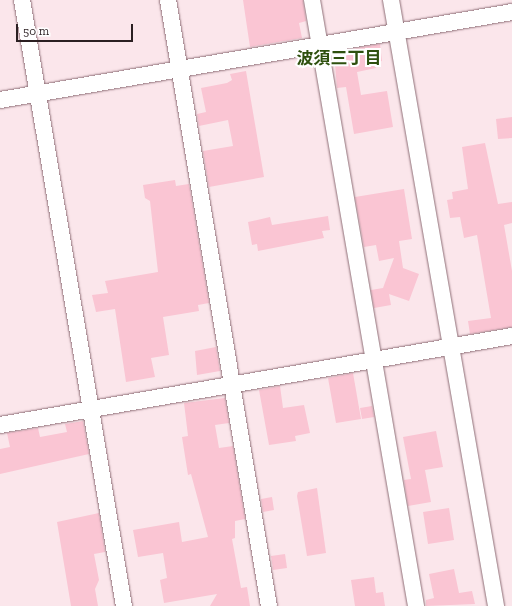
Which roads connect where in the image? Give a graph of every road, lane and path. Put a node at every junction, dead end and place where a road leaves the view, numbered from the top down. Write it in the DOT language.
graph roads {
  1 [pos="22,0"];
  2 [pos="168,0"];
  3 [pos="312,0"];
  4 [pos="391,0"];
  5 [pos="512,12"];
  6 [pos="397,31"];
  7 [pos="320,45"];
  8 [pos="179,70"];
  9 [pos="38,93"];
  10 [pos="0,100"];
  11 [pos="512,336"];
  12 [pos="452,347"];
  13 [pos="374,359"];
  14 [pos="232,384"];
  15 [pos="90,408"];
  16 [pos="0,425"];
  17 [pos="124,606"];
  18 [pos="269,606"];
  19 [pos="416,606"];
  20 [pos="496,606"];
  1 -- 9 [label="street"];
  2 -- 8 [label="street"];
  3 -- 7 [label="street"];
  4 -- 6 [label="street"];
  5 -- 6 [label="street"];
  6 -- 7 [label="street"];
  6 -- 12 [label="street"];
  7 -- 8 [label="street"];
  7 -- 13 [label="street"];
  8 -- 9 [label="street"];
  8 -- 14 [label="street"];
  9 -- 10 [label="street"];
  9 -- 15 [label="street"];
  11 -- 12 [label="street"];
  12 -- 13 [label="street"];
  12 -- 20 [label="street"];
  13 -- 14 [label="street"];
  13 -- 19 [label="street"];
  14 -- 15 [label="street"];
  14 -- 18 [label="street"];
  15 -- 16 [label="street"];
  15 -- 17 [label="street"];
}
